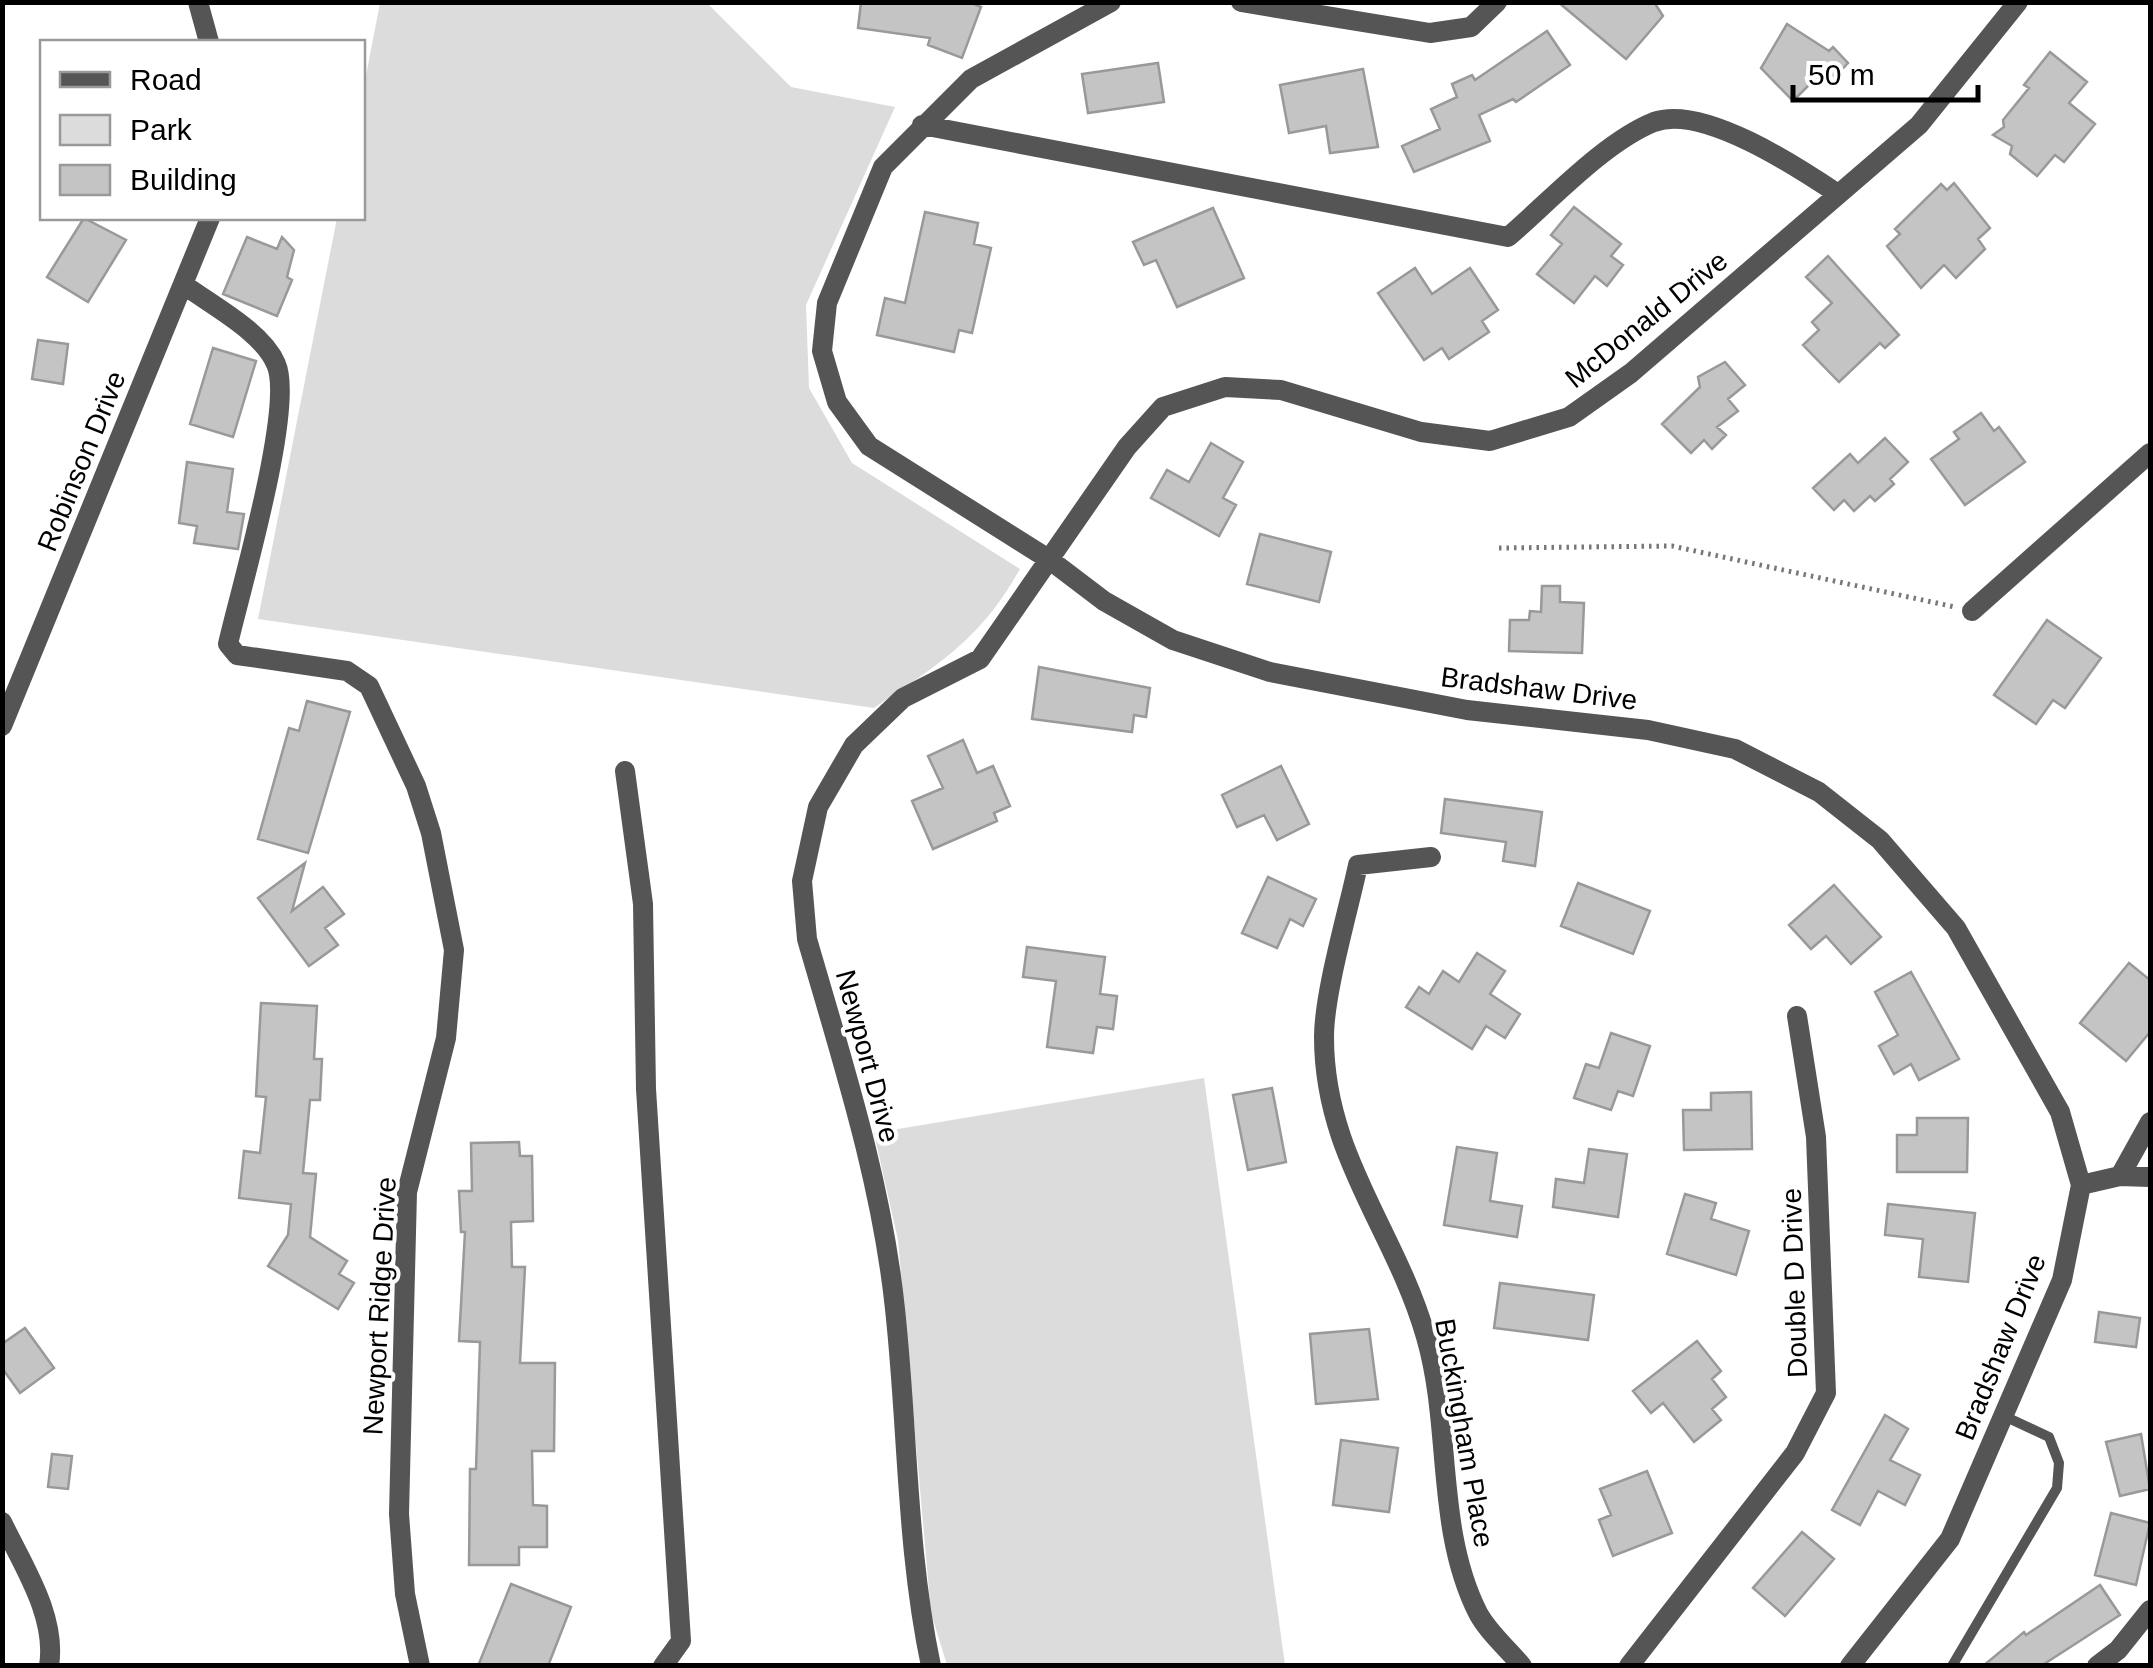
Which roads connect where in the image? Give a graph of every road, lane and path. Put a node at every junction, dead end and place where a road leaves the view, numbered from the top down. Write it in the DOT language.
graph roads {
  1 [pos="198,2"];
  2 [pos="1111,2"];
  3 [pos="1241,2"];
  4 [pos="1497,2"];
  5 [pos="2018,2"];
  6 [pos="208,40"];
  7 [pos="922,125"];
  8 [pos="1838,194"];
  9 [pos="209,220"];
  10 [pos="183,284"];
  11 [pos="2150,453"];
  12 [pos="1499,548"];
  13 [pos="1050,560"];
  14 [pos="1972,611"];
  15 [pos="2,726"];
  16 [pos="625,771"];
  17 [pos="1430,858"];
  18 [pos="1797,1016"];
  19 [pos="2150,1122"];
  20 [pos="2120,1176"];
  21 [pos="2150,1177"];
  22 [pos="2080,1185"];
  23 [pos="2003,1416"];
  24 [pos="2,1522"];
  25 [pos="2150,1610"];
  26 [pos="49,1666"];
  27 [pos="420,1666"];
  28 [pos="663,1666"];
  29 [pos="930,1666"];
  30 [pos="1522,1666"];
  31 [pos="1629,1666"];
  32 [pos="1850,1666"];
  33 [pos="1952,1666"];
  34 [pos="2098,1666"];
  1 -- 6 [label="street"];
  2 -- 7 [label="street, Bradshaw Drive"];
  3 -- 4 [label="street"];
  5 -- 8 [label="street, McDonald Drive"];
  7 -- 8 [label="street"];
  7 -- 13 [label="street, Bradshaw Drive"];
  8 -- 13 [label="street, McDonald Drive"];
  9 -- 10 [label="street, Robinson Drive"];
  10 -- 15 [label="street, Robinson Drive"];
  10 -- 27 [label="street, Newport Ridge Drive"];
  11 -- 14 [label="street"];
  12 -- 14 [label="path"];
  13 -- 22 [label="street, Bradshaw Drive"];
  13 -- 29 [label="street, Newport Drive"];
  16 -- 28 [label="street"];
  17 -- 30 [label="street, Buckingham Place"];
  18 -- 31 [label="street, Double D Drive"];
  19 -- 20 [label="street"];
  20 -- 21 [label="street"];
  20 -- 22 [label="street"];
  22 -- 23 [label="street, Bradshaw Drive"];
  23 -- 32 [label="street, Bradshaw Drive"];
  23 -- 33 [label="lane"];
  24 -- 26 [label="street"];
  25 -- 34 [label="street"];
}
